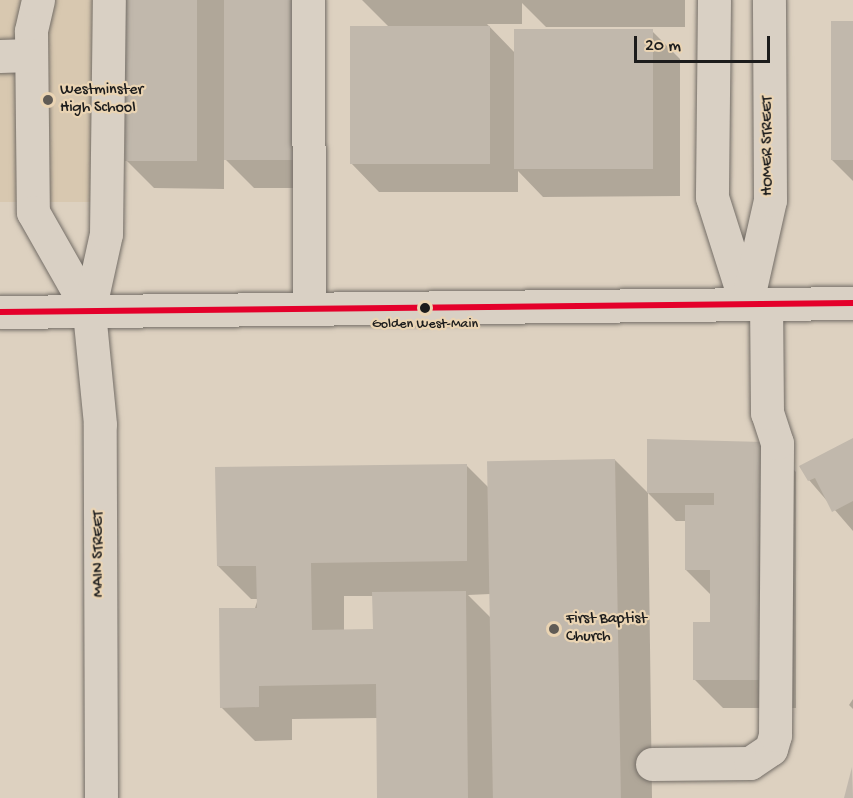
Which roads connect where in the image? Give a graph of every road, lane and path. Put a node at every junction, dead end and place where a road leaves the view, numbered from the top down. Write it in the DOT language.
graph roads {
  1 [pos="38,0"];
  2 [pos="109,0"];
  3 [pos="308,0"];
  4 [pos="714,0"];
  5 [pos="769,0"];
  6 [pos="16,56"];
  7 [pos="853,303"];
  8 [pos="756,304"];
  9 [pos="309,309"];
  10 [pos="89,311"];
  11 [pos="0,312"];
  12 [pos="652,764"];
  13 [pos="101,798"];
  1 -- 6 [label="street"];
  2 -- 10 [label="street"];
  3 -- 9 [label="street"];
  4 -- 8 [label="street"];
  5 -- 8 [label="street, HOMER STREET"];
  6 -- 10 [label="street"];
  7 -- 8 [label="street"];
  8 -- 9 [label="street"];
  8 -- 12 [label="street"];
  9 -- 10 [label="street"];
  10 -- 11 [label="street"];
  10 -- 13 [label="street, MAIN STREET"];
}
